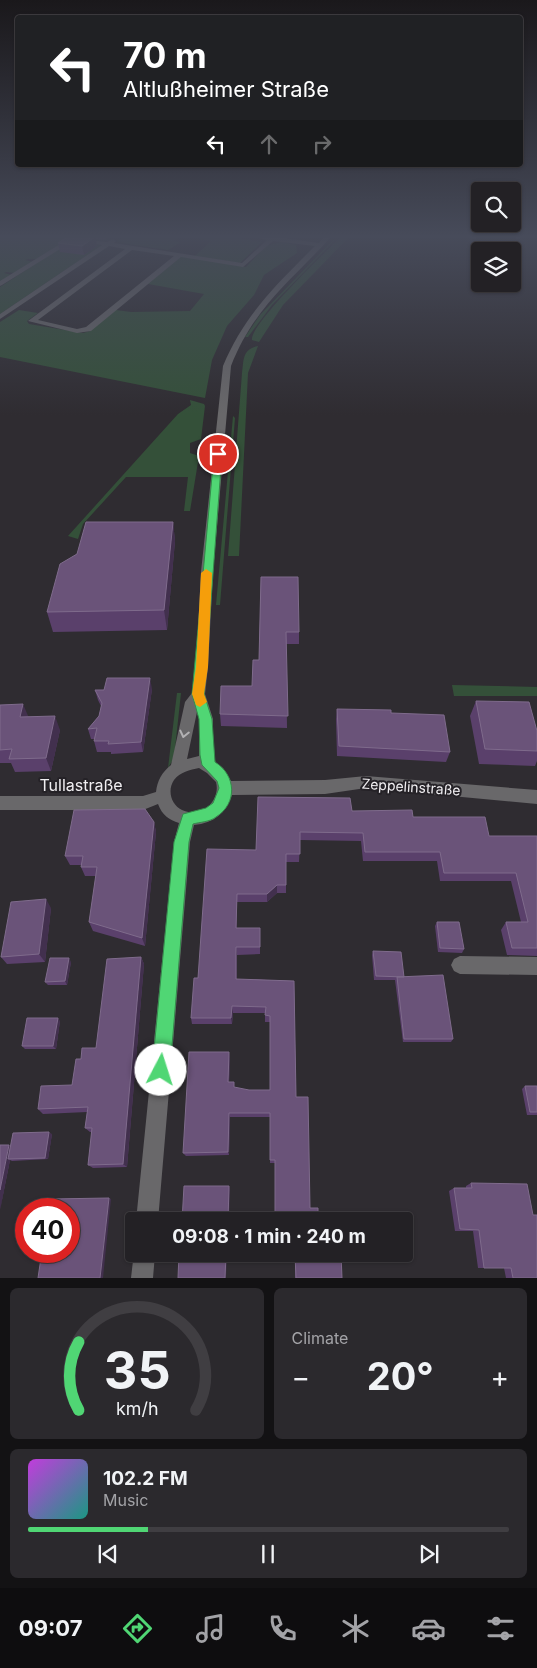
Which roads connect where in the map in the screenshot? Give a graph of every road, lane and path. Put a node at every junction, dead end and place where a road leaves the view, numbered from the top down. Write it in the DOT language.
graph roads {
  1 [pos="32,296"];
  2 [pos="67,296"];
  3 [pos="129,296"];
  4 [pos="270,296"];
  5 [pos="0,317"];
  6 [pos="198,694"];
  7 [pos="209,765"];
  8 [pos="178,767"];
  9 [pos="226,788"];
  10 [pos="162,796"];
  11 [pos="537,797"];
  12 [pos="0,803"];
  13 [pos="188,819"];
  14 [pos="460,965"];
  15 [pos="537,966"];
  16 [pos="148,1212"];
  17 [pos="143,1262"];
  18 [pos="142,1278"];
  1 -- 5 [label="street"];
  2 -- 3 [label="street"];
  4 -- 6 [label="street"];
  6 -- 7 [label="street"];
  6 -- 8 [label="street, one-way"];
  7 -- 8 [label="street"];
  7 -- 9 [label="street"];
  8 -- 10 [label="street"];
  9 -- 11 [label="street, Zeppelinstraße"];
  9 -- 13 [label="street"];
  10 -- 12 [label="street, Tullastraße"];
  10 -- 13 [label="street"];
  13 -- 16 [label="street"];
  14 -- 15 [label="street"];
  17 -- 18 [label="street"];
}
